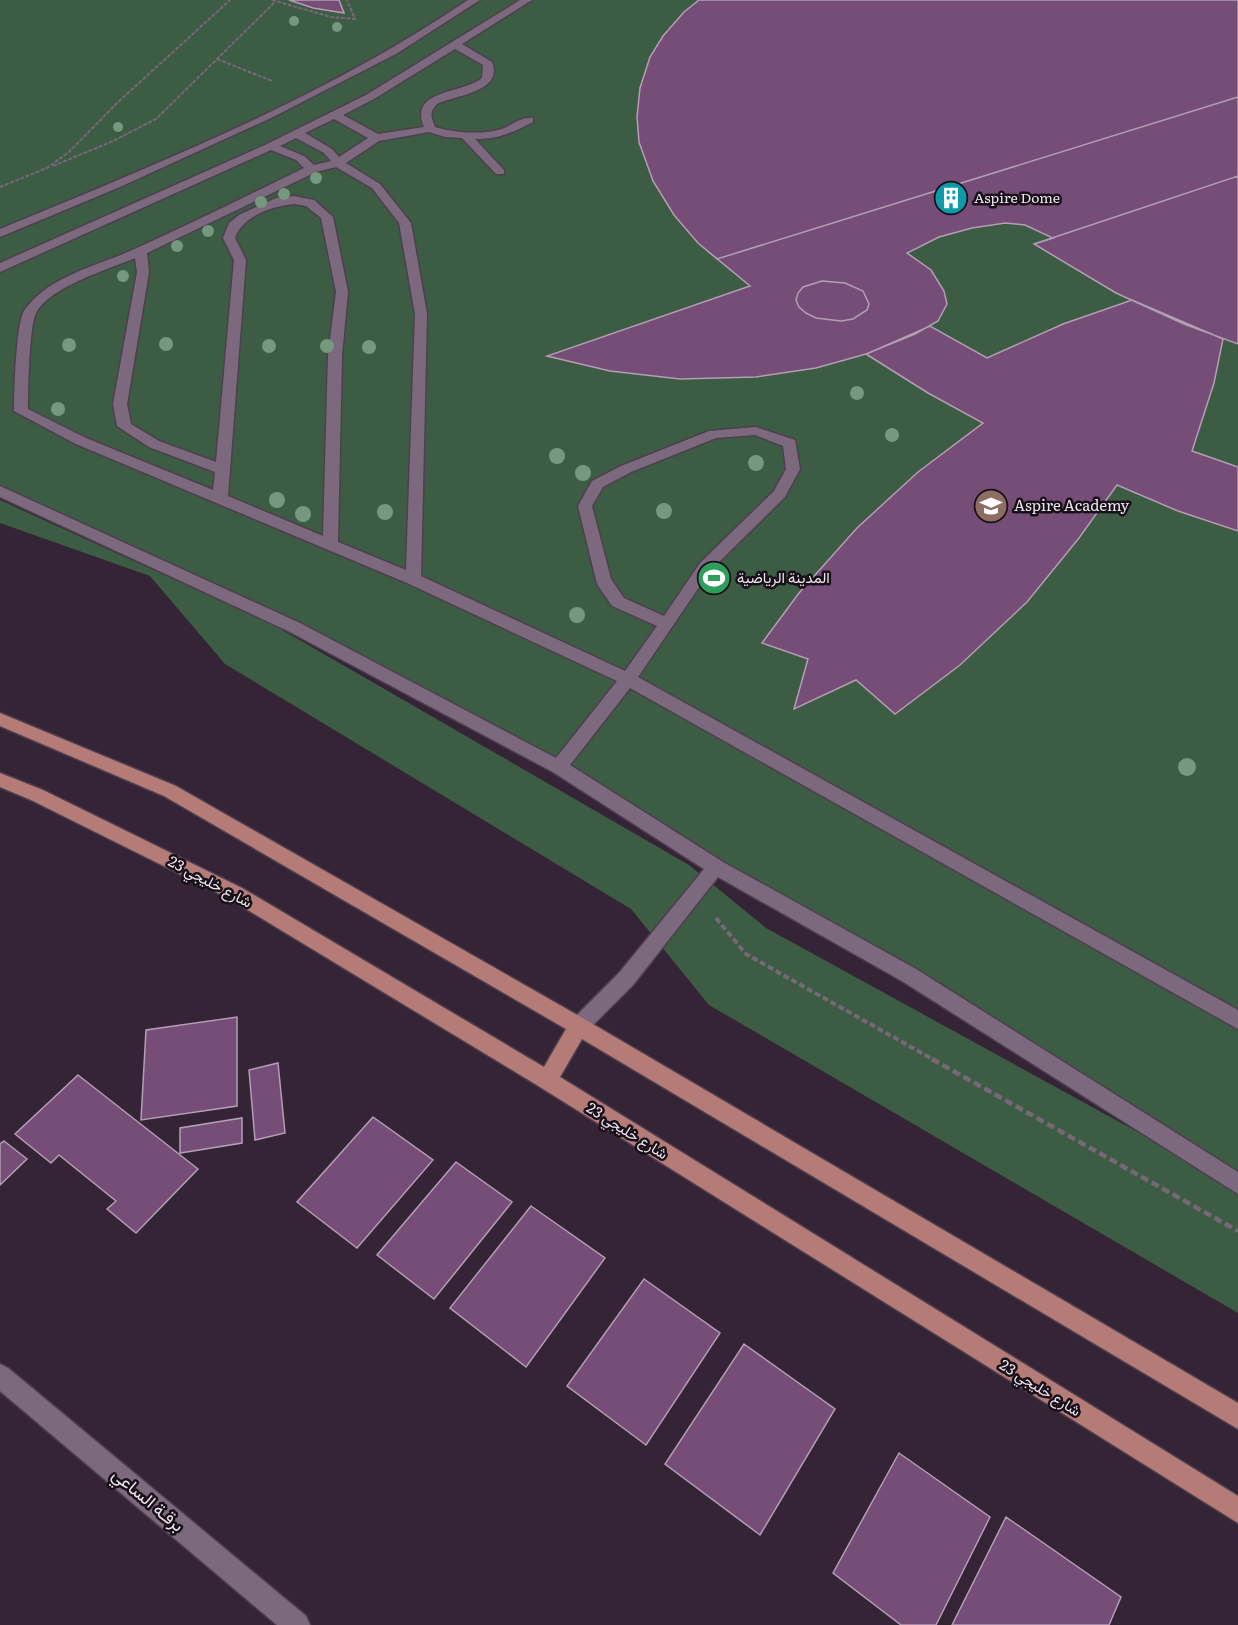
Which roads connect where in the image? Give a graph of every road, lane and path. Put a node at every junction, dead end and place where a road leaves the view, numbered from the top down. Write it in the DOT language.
graph roads {
  1 [pos="231,0"];
  2 [pos="347,0"];
  3 [pos="475,0"];
  4 [pos="527,0"];
  5 [pos="273,1"];
  6 [pos="456,45"];
  7 [pos="217,59"];
  8 [pos="273,82"];
  9 [pos="334,114"];
  10 [pos="529,120"];
  11 [pos="430,129"];
  12 [pos="296,133"];
  13 [pos="467,137"];
  14 [pos="376,138"];
  15 [pos="271,146"];
  16 [pos="338,163"];
  17 [pos="47,168"];
  18 [pos="312,169"];
  19 [pos="501,172"];
  20 [pos="0,187"];
  21 [pos="0,233"];
  22 [pos="141,251"];
  23 [pos="0,267"];
  24 [pos="222,469"];
  25 [pos="0,491"];
  26 [pos="220,499"];
  27 [pos="330,544"];
  28 [pos="413,579"];
  29 [pos="666,623"];
  30 [pos="628,679"];
  31 [pos="0,718"];
  32 [pos="558,767"];
  33 [pos="0,780"];
  34 [pos="716,867"];
  35 [pos="746,954"];
  36 [pos="1238,1020"];
  37 [pos="579,1026"];
  38 [pos="547,1080"];
  39 [pos="1238,1184"];
  40 [pos="1238,1231"];
  41 [pos="0,1376"];
  42 [pos="1238,1417"];
  43 [pos="1238,1510"];
  44 [pos="297,1625"];
  1 -- 17 [label="path"];
  2 -- 5 [label="path"];
  3 -- 21 [label="street"];
  4 -- 6 [label="street"];
  5 -- 7 [label="path"];
  6 -- 9 [label="street"];
  6 -- 11 [label="street"];
  7 -- 8 [label="path"];
  7 -- 17 [label="path"];
  9 -- 12 [label="street"];
  9 -- 14 [label="street"];
  10 -- 13 [label="street"];
  11 -- 13 [label="street"];
  11 -- 14 [label="street"];
  12 -- 15 [label="street"];
  12 -- 16 [label="street"];
  13 -- 19 [label="street"];
  14 -- 16 [label="street"];
  15 -- 18 [label="street"];
  15 -- 23 [label="street"];
  16 -- 18 [label="street"];
  16 -- 28 [label="street"];
  17 -- 20 [label="path"];
  18 -- 22 [label="street"];
  22 -- 24 [label="street"];
  22 -- 26 [label="street"];
  24 -- 26 [label="street"];
  24 -- 27 [label="street"];
  25 -- 32 [label="street"];
  26 -- 27 [label="street"];
  27 -- 28 [label="street"];
  28 -- 30 [label="street"];
  29 -- 29 [label="street"];
  29 -- 30 [label="street"];
  30 -- 32 [label="street"];
  30 -- 36 [label="street"];
  31 -- 37 [label="main road"];
  32 -- 34 [label="street"];
  33 -- 38 [label="main road, شارع خليجي 23"];
  34 -- 37 [label="street"];
  34 -- 39 [label="street"];
  35 -- 40 [label="path"];
  37 -- 38 [label="main road"];
  37 -- 42 [label="main road"];
  38 -- 43 [label="main road, شارع خليجي 23"];
  41 -- 44 [label="street, برقـة الساعي"];
}
